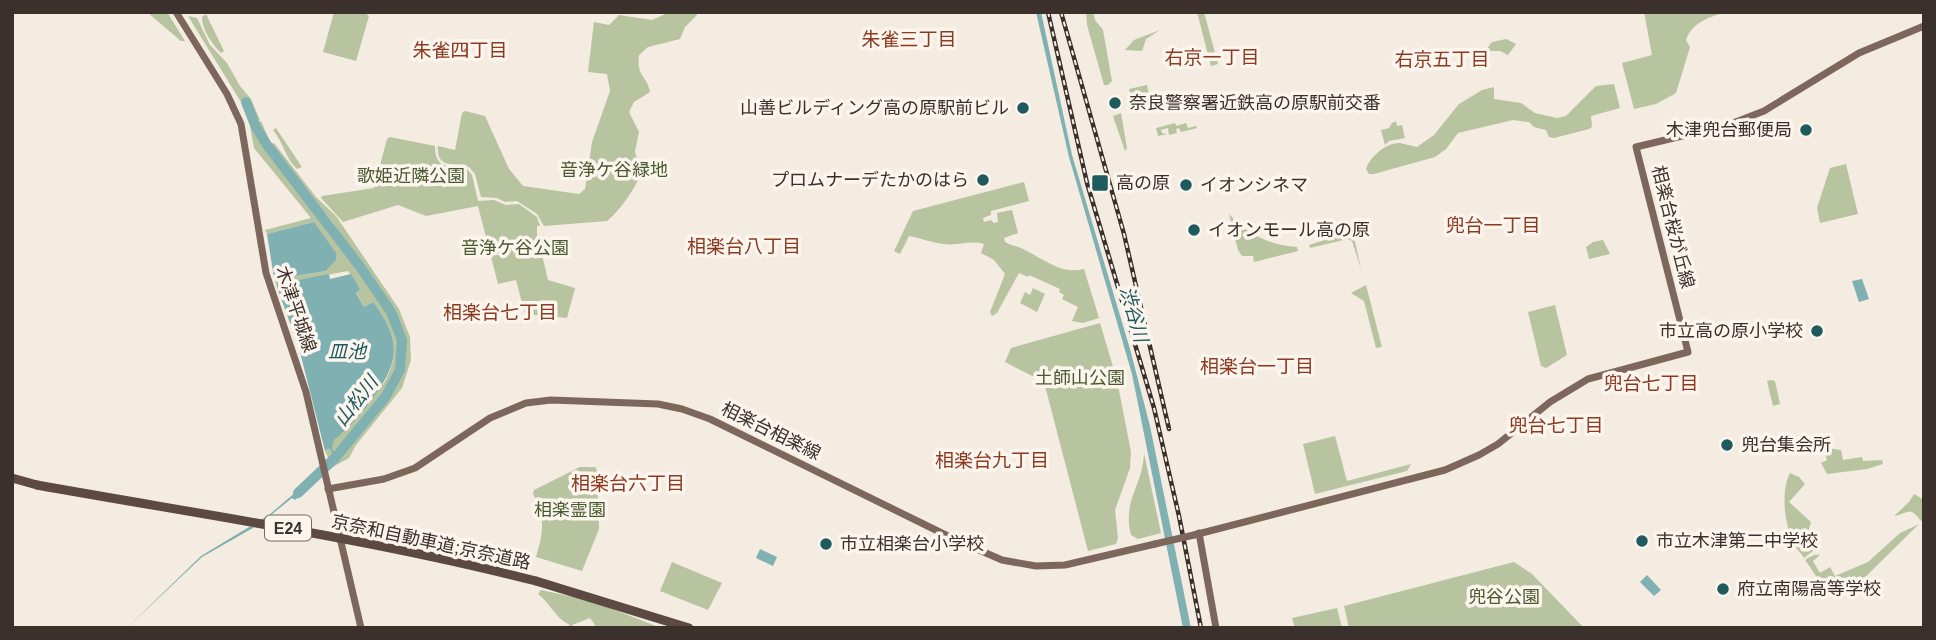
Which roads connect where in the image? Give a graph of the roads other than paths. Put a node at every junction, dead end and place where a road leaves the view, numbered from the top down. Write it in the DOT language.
graph roads {
  1 [pos="176,12"];
  2 [pos="1924,26"];
  3 [pos="12,480"];
  4 [pos="328,489"];
  5 [pos="1196,534"];
  6 [pos="361,628"];
  7 [pos="689,628"];
  8 [pos="1216,628"];
  1 -- 4 [label="main road, 木津平城線"];
  2 -- 5 [label="main road, 相楽台桜が丘線"];
  3 -- 7 [label="highway, 京奈和自動車道;京奈道路 / E24, bridge"];
  4 -- 5 [label="main road, 相楽台相楽線, bridge"];
  4 -- 6 [label="main road, 木津平城線"];
  5 -- 8 [label="main road"];
}
